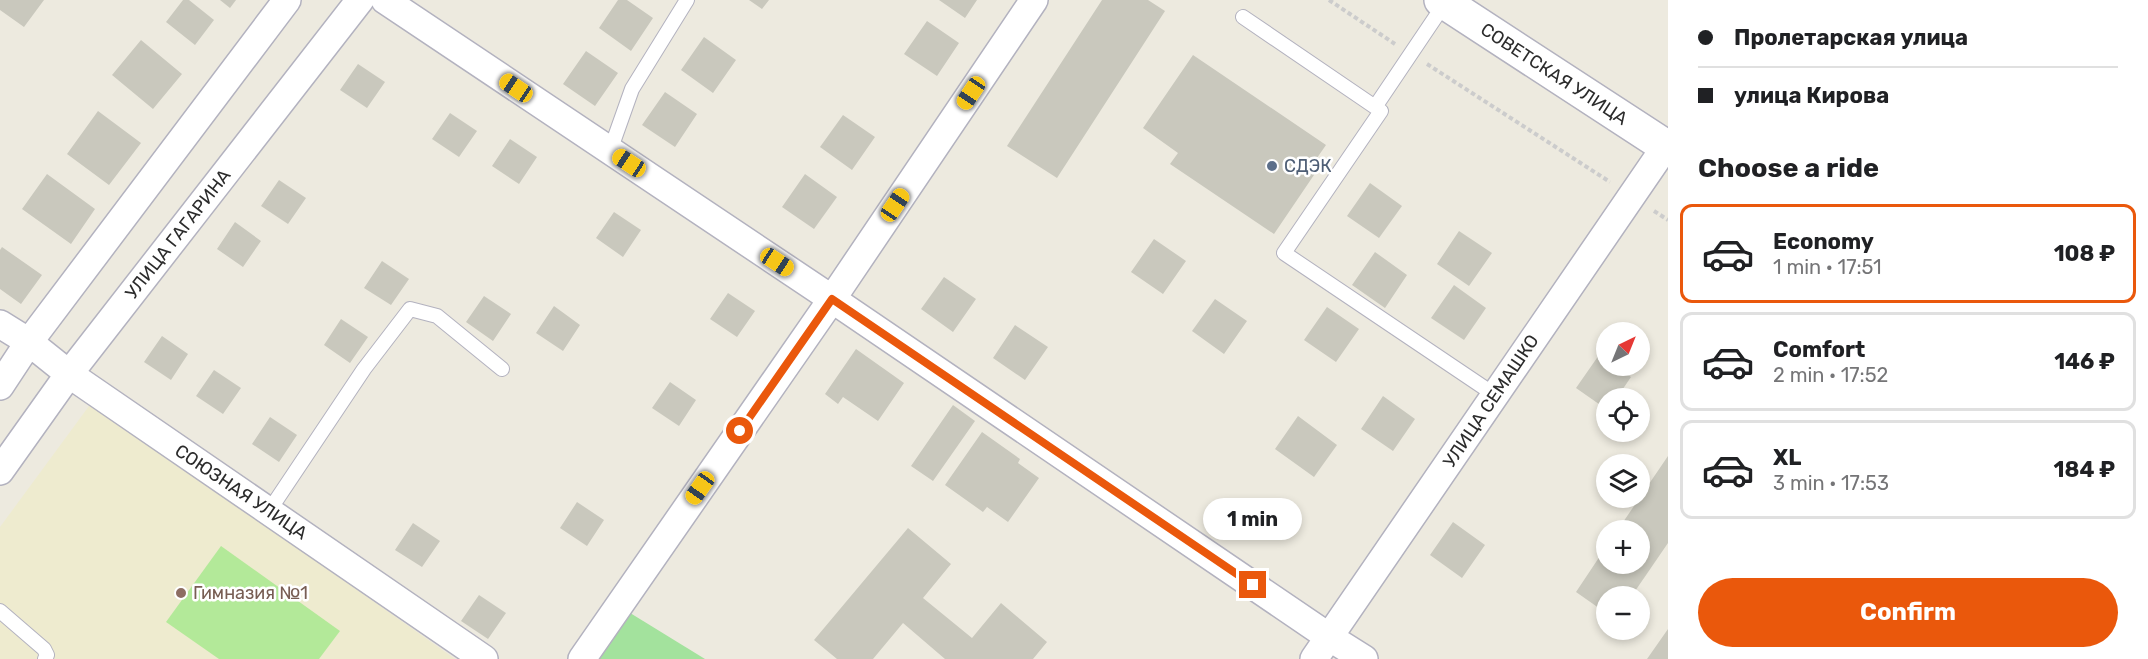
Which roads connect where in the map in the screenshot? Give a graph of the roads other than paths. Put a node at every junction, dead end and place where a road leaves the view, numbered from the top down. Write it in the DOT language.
graph roads {
  1 [pos="287,0"];
  2 [pos="360,0"];
  3 [pos="385,0"];
  4 [pos="687,0"];
  5 [pos="1034,0"];
  6 [pos="1443,1"];
  7 [pos="1243,17"];
  8 [pos="1375,107"];
  9 [pos="1667,146"];
  10 [pos="610,151"];
  11 [pos="832,299"];
  12 [pos="0,324"];
  13 [pos="29,342"];
  14 [pos="502,369"];
  15 [pos="69,374"];
  16 [pos="0,386"];
  17 [pos="1495,395"];
  18 [pos="0,471"];
  19 [pos="269,511"];
  20 [pos="0,611"];
  21 [pos="1322,648"];
  22 [pos="45,659"];
  23 [pos="484,659"];
  24 [pos="582,659"];
  25 [pos="1364,659"];
  1 -- 13 [label="street"];
  2 -- 15 [label="street, УЛИЦА ГАГАРИНА"];
  3 -- 10 [label="street"];
  4 -- 10 [label="lane"];
  5 -- 11 [label="street"];
  6 -- 8 [label="lane"];
  6 -- 9 [label="street, СОВЕТСКАЯ УЛИЦА"];
  7 -- 8 [label="lane"];
  8 -- 17 [label="lane"];
  9 -- 17 [label="street, УЛИЦА СЕМАШКО"];
  10 -- 11 [label="street"];
  11 -- 21 [label="street"];
  11 -- 24 [label="street"];
  12 -- 13 [label="street, СОЮЗНАЯ УЛИЦА"];
  13 -- 15 [label="street, СОЮЗНАЯ УЛИЦА"];
  13 -- 16 [label="street"];
  14 -- 19 [label="lane"];
  15 -- 18 [label="street, УЛИЦА ГАГАРИНА"];
  15 -- 19 [label="street, СОЮЗНАЯ УЛИЦА"];
  17 -- 21 [label="street, УЛИЦА СЕМАШКО"];
  19 -- 23 [label="street, СОЮЗНАЯ УЛИЦА"];
  20 -- 22 [label="lane"];
  21 -- 25 [label="street"];
}
